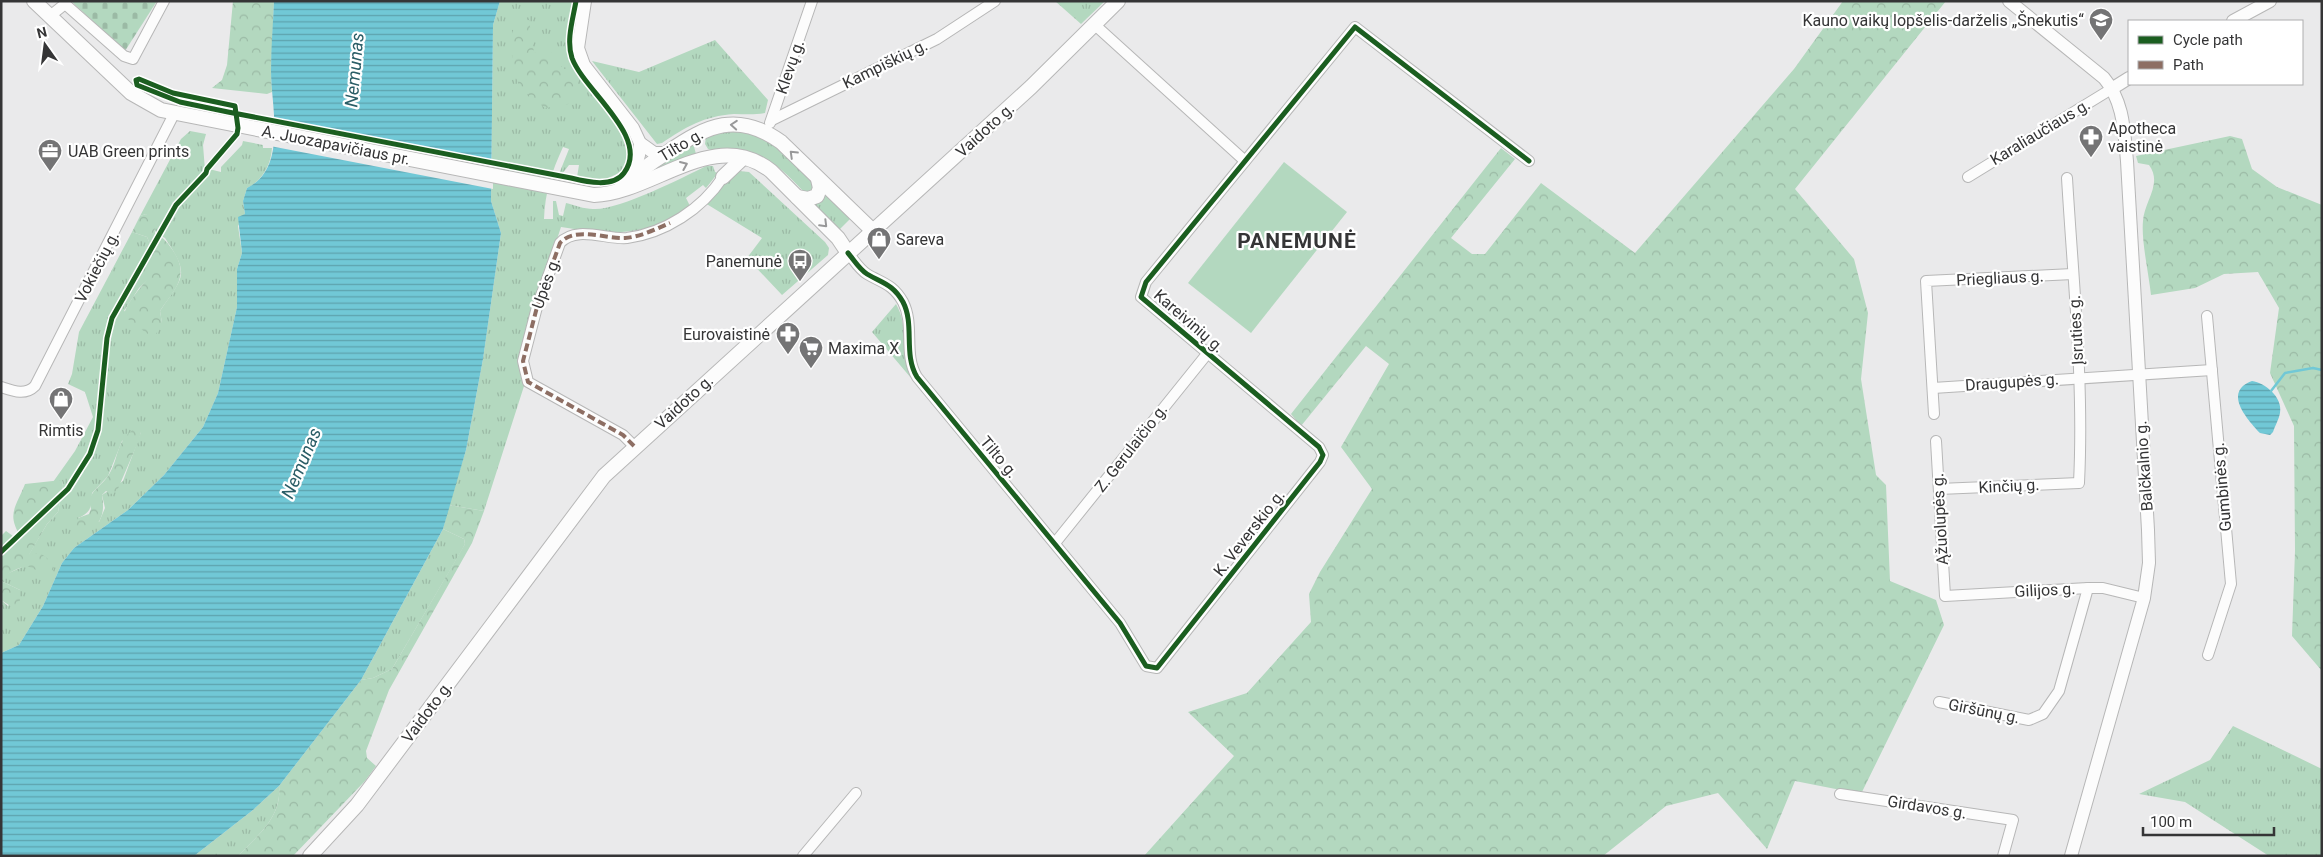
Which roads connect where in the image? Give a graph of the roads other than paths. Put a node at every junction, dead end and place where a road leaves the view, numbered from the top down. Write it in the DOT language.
graph roads {
  1 [pos="34,1"];
  2 [pos="164,1"];
  3 [pos="585,1"];
  4 [pos="812,1"];
  5 [pos="996,1"];
  6 [pos="1118,1"];
  7 [pos="2009,1"];
  8 [pos="2270,1"];
  9 [pos="50,16"];
  10 [pos="2235,20"];
  11 [pos="1095,25"];
  12 [pos="2128,79"];
  13 [pos="2113,88"];
  14 [pos="174,114"];
  15 [pos="769,126"];
  16 [pos="702,130"];
  17 [pos="640,143"];
  18 [pos="665,154"];
  19 [pos="712,156"];
  20 [pos="743,158"];
  21 [pos="1245,160"];
  22 [pos="1529,161"];
  23 [pos="633,176"];
  24 [pos="723,177"];
  25 [pos="1968,177"];
  26 [pos="2067,178"];
  27 [pos="818,179"];
  28 [pos="654,180"];
  29 [pos="617,192"];
  30 [pos="796,197"];
  31 [pos="873,231"];
  32 [pos="848,253"];
  33 [pos="2073,274"];
  34 [pos="2207,316"];
  35 [pos="1207,354"];
  36 [pos="2212,370"];
  37 [pos="2138,374"];
  38 [pos="2078,378"];
  39 [pos="1,387"];
  40 [pos="1933,388"];
  41 [pos="1934,414"];
  42 [pos="1284,417"];
  43 [pos="1936,441"];
  44 [pos="634,446"];
  45 [pos="2079,483"];
  46 [pos="1939,489"];
  47 [pos="1055,543"];
  48 [pos="2088,588"];
  49 [pos="1945,596"];
  50 [pos="2144,598"];
  51 [pos="2208,655"];
  52 [pos="1156,668"];
  53 [pos="1939,702"];
  54 [pos="856,793"];
  55 [pos="1840,794"];
  56 [pos="310,856"];
  57 [pos="803,856"];
  58 [pos="2003,856"];
  59 [pos="2071,856"];
  1 -- 9 [label="main road, A. Juozapavičiaus pr."];
  2 -- 9 [label="street"];
  3 -- 17 [label="street"];
  4 -- 15 [label="street, Klevų g."];
  5 -- 15 [label="street, Kampiškių g."];
  6 -- 11 [label="main road, Vaidoto g."];
  7 -- 13 [label="street"];
  8 -- 10 [label="street"];
  9 -- 14 [label="main road, A. Juozapavičiaus pr."];
  11 -- 21 [label="street"];
  11 -- 31 [label="main road, Vaidoto g."];
  12 -- 13 [label="street"];
  13 -- 25 [label="street, Karaliaučiaus g."];
  13 -- 37 [label="street, Balčkalnio g."];
  14 -- 29 [label="main road, A. Juozapavičiaus pr."];
  14 -- 39 [label="street, Vokiečių g."];
  15 -- 16 [label="main road, Tilto g., one-way"];
  27 -- 15 [label="main road, one-way"];
  16 -- 18 [label="main road, Tilto g."];
  16 -- 19 [label="main road"];
  17 -- 18 [label="street"];
  17 -- 23 [label="street"];
  18 -- 23 [label="main road, Tilto g."];
  19 -- 20 [label="main road, Tilto g."];
  19 -- 24 [label="main road"];
  28 -- 19 [label="main road, Tilto g., one-way"];
  20 -- 24 [label="main road"];
  20 -- 30 [label="main road, Tilto g."];
  21 -- 22 [label="street"];
  21 -- 35 [label="street, Kareivinių g."];
  23 -- 29 [label="main road"];
  24 -- 44 [label="street, Upės g."];
  26 -- 33 [label="street, Įsruties g."];
  27 -- 30 [label="main road"];
  27 -- 31 [label="main road"];
  28 -- 29 [label="main road, A. Juozapavičiaus pr."];
  30 -- 32 [label="main road, Tilto g., one-way"];
  31 -- 32 [label="main road, Vaidoto g."];
  32 -- 44 [label="main road, Vaidoto g."];
  32 -- 47 [label="street, Tilto g."];
  33 -- 38 [label="street, Įsruties g."];
  33 -- 40 [label="street, Priegliaus g."];
  34 -- 36 [label="street, Gumbinės g."];
  35 -- 42 [label="street, Kareivinių g."];
  35 -- 47 [label="street, Z. Gerulaičio g."];
  36 -- 37 [label="street, Draugupės g."];
  36 -- 51 [label="street, Gumbinės g."];
  37 -- 38 [label="street, Draugupės g."];
  37 -- 50 [label="street, Balčkalnio g."];
  38 -- 40 [label="street, Draugupės g."];
  38 -- 45 [label="street, Įsruties g."];
  40 -- 41 [label="street"];
  42 -- 52 [label="street, K. Veverskio g."];
  43 -- 46 [label="street, Ąžuolupės g."];
  44 -- 56 [label="main road, Vaidoto g."];
  45 -- 46 [label="street, Kinčių g."];
  46 -- 49 [label="street, Ąžuolupės g."];
  47 -- 52 [label="street, Tilto g."];
  48 -- 49 [label="street, Gilijos g."];
  48 -- 50 [label="street, Gilijos g."];
  48 -- 53 [label="street, Giršūnų g."];
  50 -- 59 [label="street, Balčkalnio g."];
  54 -- 57 [label="street"];
  55 -- 58 [label="street, Girdavos g."];
}
